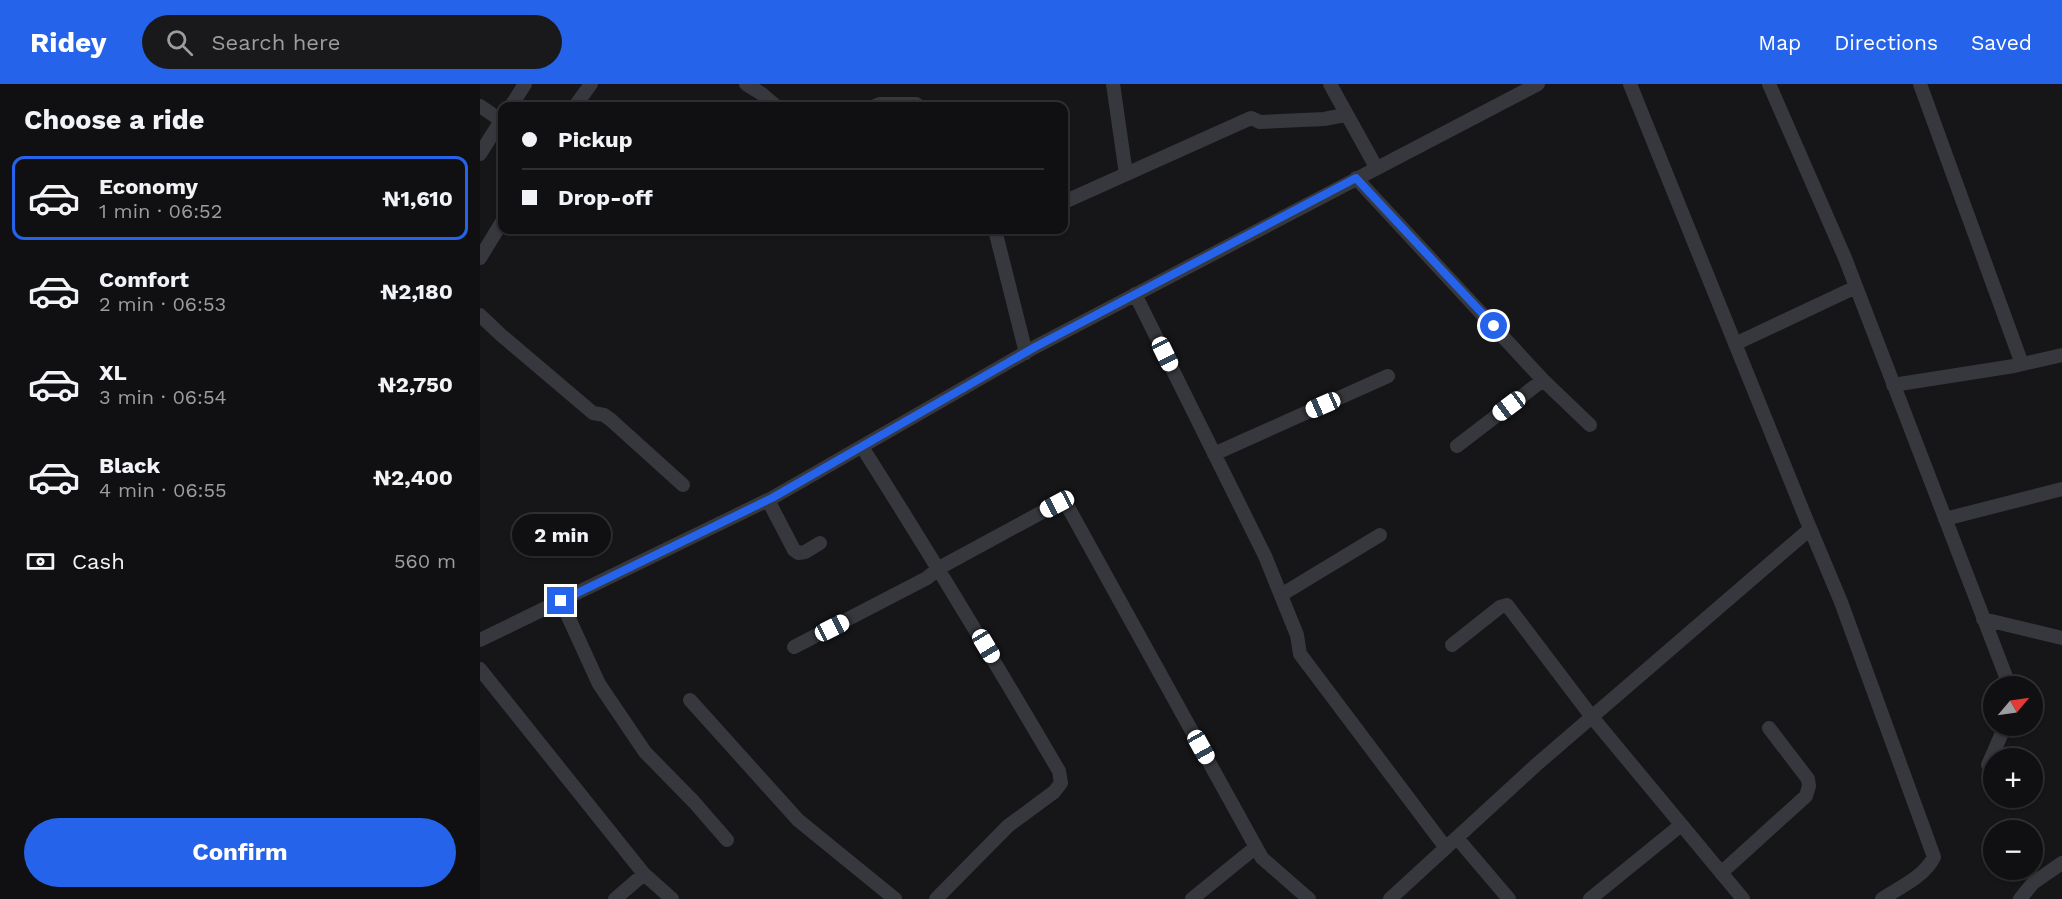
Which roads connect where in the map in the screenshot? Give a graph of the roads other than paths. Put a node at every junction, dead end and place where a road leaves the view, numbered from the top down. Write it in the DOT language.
graph roads {
  1 [pos="525,84"];
  2 [pos="591,84"];
  3 [pos="746,84"];
  4 [pos="1113,84"];
  5 [pos="1330,84"];
  6 [pos="1538,84"];
  7 [pos="1630,84"];
  8 [pos="1769,84"];
  9 [pos="1920,84"];
  10 [pos="514,102"];
  11 [pos="578,102"];
  12 [pos="771,102"];
  13 [pos="480,106"];
  14 [pos="1345,115"];
  15 [pos="498,117"];
  16 [pos="498,126"];
  17 [pos="480,154"];
  18 [pos="1376,168"];
  19 [pos="1126,174"];
  20 [pos="1356,178"];
  21 [pos="1068,200"];
  22 [pos="498,229"];
  23 [pos="998,234"];
  24 [pos="480,258"];
  25 [pos="1856,287"];
  26 [pos="1136,294"];
  27 [pos="480,315"];
  28 [pos="1735,344"];
  29 [pos="1026,353"];
  30 [pos="2062,355"];
  31 [pos="2022,364"];
  32 [pos="1388,376"];
  33 [pos="1543,380"];
  34 [pos="1893,385"];
  35 [pos="1590,425"];
  36 [pos="1457,446"];
  37 [pos="862,447"];
  38 [pos="1214,454"];
  39 [pos="683,485"];
  40 [pos="2062,489"];
  41 [pos="768,500"];
  42 [pos="1945,519"];
  43 [pos="1810,528"];
  44 [pos="1380,535"];
  45 [pos="820,543"];
  46 [pos="939,568"];
  47 [pos="1281,595"];
  48 [pos="561,601"];
  49 [pos="1983,619"];
  50 [pos="2062,638"];
  51 [pos="480,640"];
  52 [pos="1452,645"];
  53 [pos="794,647"];
  54 [pos="480,669"];
  55 [pos="2006,676"];
  56 [pos="690,700"];
  57 [pos="1592,717"];
  58 [pos="1769,728"];
  59 [pos="1681,825"];
  60 [pos="1457,837"];
  61 [pos="727,840"];
  62 [pos="1256,847"];
  63 [pos="1446,848"];
  64 [pos="2062,863"];
  65 [pos="1721,873"];
  66 [pos="644,874"];
  67 [pos="615,899"];
  68 [pos="672,899"];
  69 [pos="895,899"];
  70 [pos="936,899"];
  71 [pos="1192,899"];
  72 [pos="1309,899"];
  73 [pos="1390,899"];
  74 [pos="1509,899"];
  75 [pos="1590,899"];
  76 [pos="1743,899"];
  77 [pos="1882,899"];
  78 [pos="2019,899"];
  1 -- 10 [label="street"];
  2 -- 11 [label="street"];
  3 -- 12 [label="street"];
  4 -- 19 [label="street"];
  5 -- 14 [label="street"];
  6 -- 18 [label="street"];
  7 -- 28 [label="street"];
  8 -- 25 [label="street"];
  9 -- 31 [label="street"];
  13 -- 15 [label="street"];
  14 -- 18 [label="street"];
  14 -- 19 [label="street"];
  16 -- 17 [label="street"];
  18 -- 20 [label="street"];
  19 -- 21 [label="street"];
  20 -- 26 [label="street"];
  20 -- 33 [label="street"];
  22 -- 24 [label="street"];
  23 -- 29 [label="street"];
  25 -- 28 [label="street"];
  25 -- 34 [label="street"];
  26 -- 29 [label="street"];
  26 -- 38 [label="street"];
  27 -- 39 [label="street"];
  28 -- 43 [label="street"];
  29 -- 37 [label="street"];
  30 -- 31 [label="street"];
  31 -- 34 [label="street"];
  32 -- 38 [label="street"];
  33 -- 35 [label="street"];
  33 -- 36 [label="street"];
  34 -- 42 [label="street"];
  37 -- 41 [label="street"];
  37 -- 46 [label="street"];
  38 -- 47 [label="street"];
  40 -- 42 [label="street"];
  41 -- 45 [label="street"];
  41 -- 48 [label="street"];
  42 -- 49 [label="street"];
  43 -- 57 [label="street"];
  43 -- 77 [label="street"];
  44 -- 47 [label="street"];
  46 -- 53 [label="street"];
  46 -- 62 [label="street"];
  46 -- 70 [label="street"];
  47 -- 63 [label="street"];
  48 -- 51 [label="street"];
  48 -- 61 [label="street"];
  49 -- 50 [label="street"];
  49 -- 55 [label="street"];
  52 -- 57 [label="street"];
  54 -- 66 [label="street"];
  56 -- 69 [label="street"];
  57 -- 59 [label="street"];
  57 -- 60 [label="street"];
  58 -- 65 [label="street"];
  59 -- 65 [label="street"];
  59 -- 75 [label="street"];
  60 -- 63 [label="street"];
  60 -- 74 [label="street"];
  62 -- 71 [label="street"];
  62 -- 72 [label="street"];
  63 -- 73 [label="street"];
  64 -- 78 [label="street"];
  65 -- 76 [label="street"];
  66 -- 67 [label="street"];
  66 -- 68 [label="street"];
}
